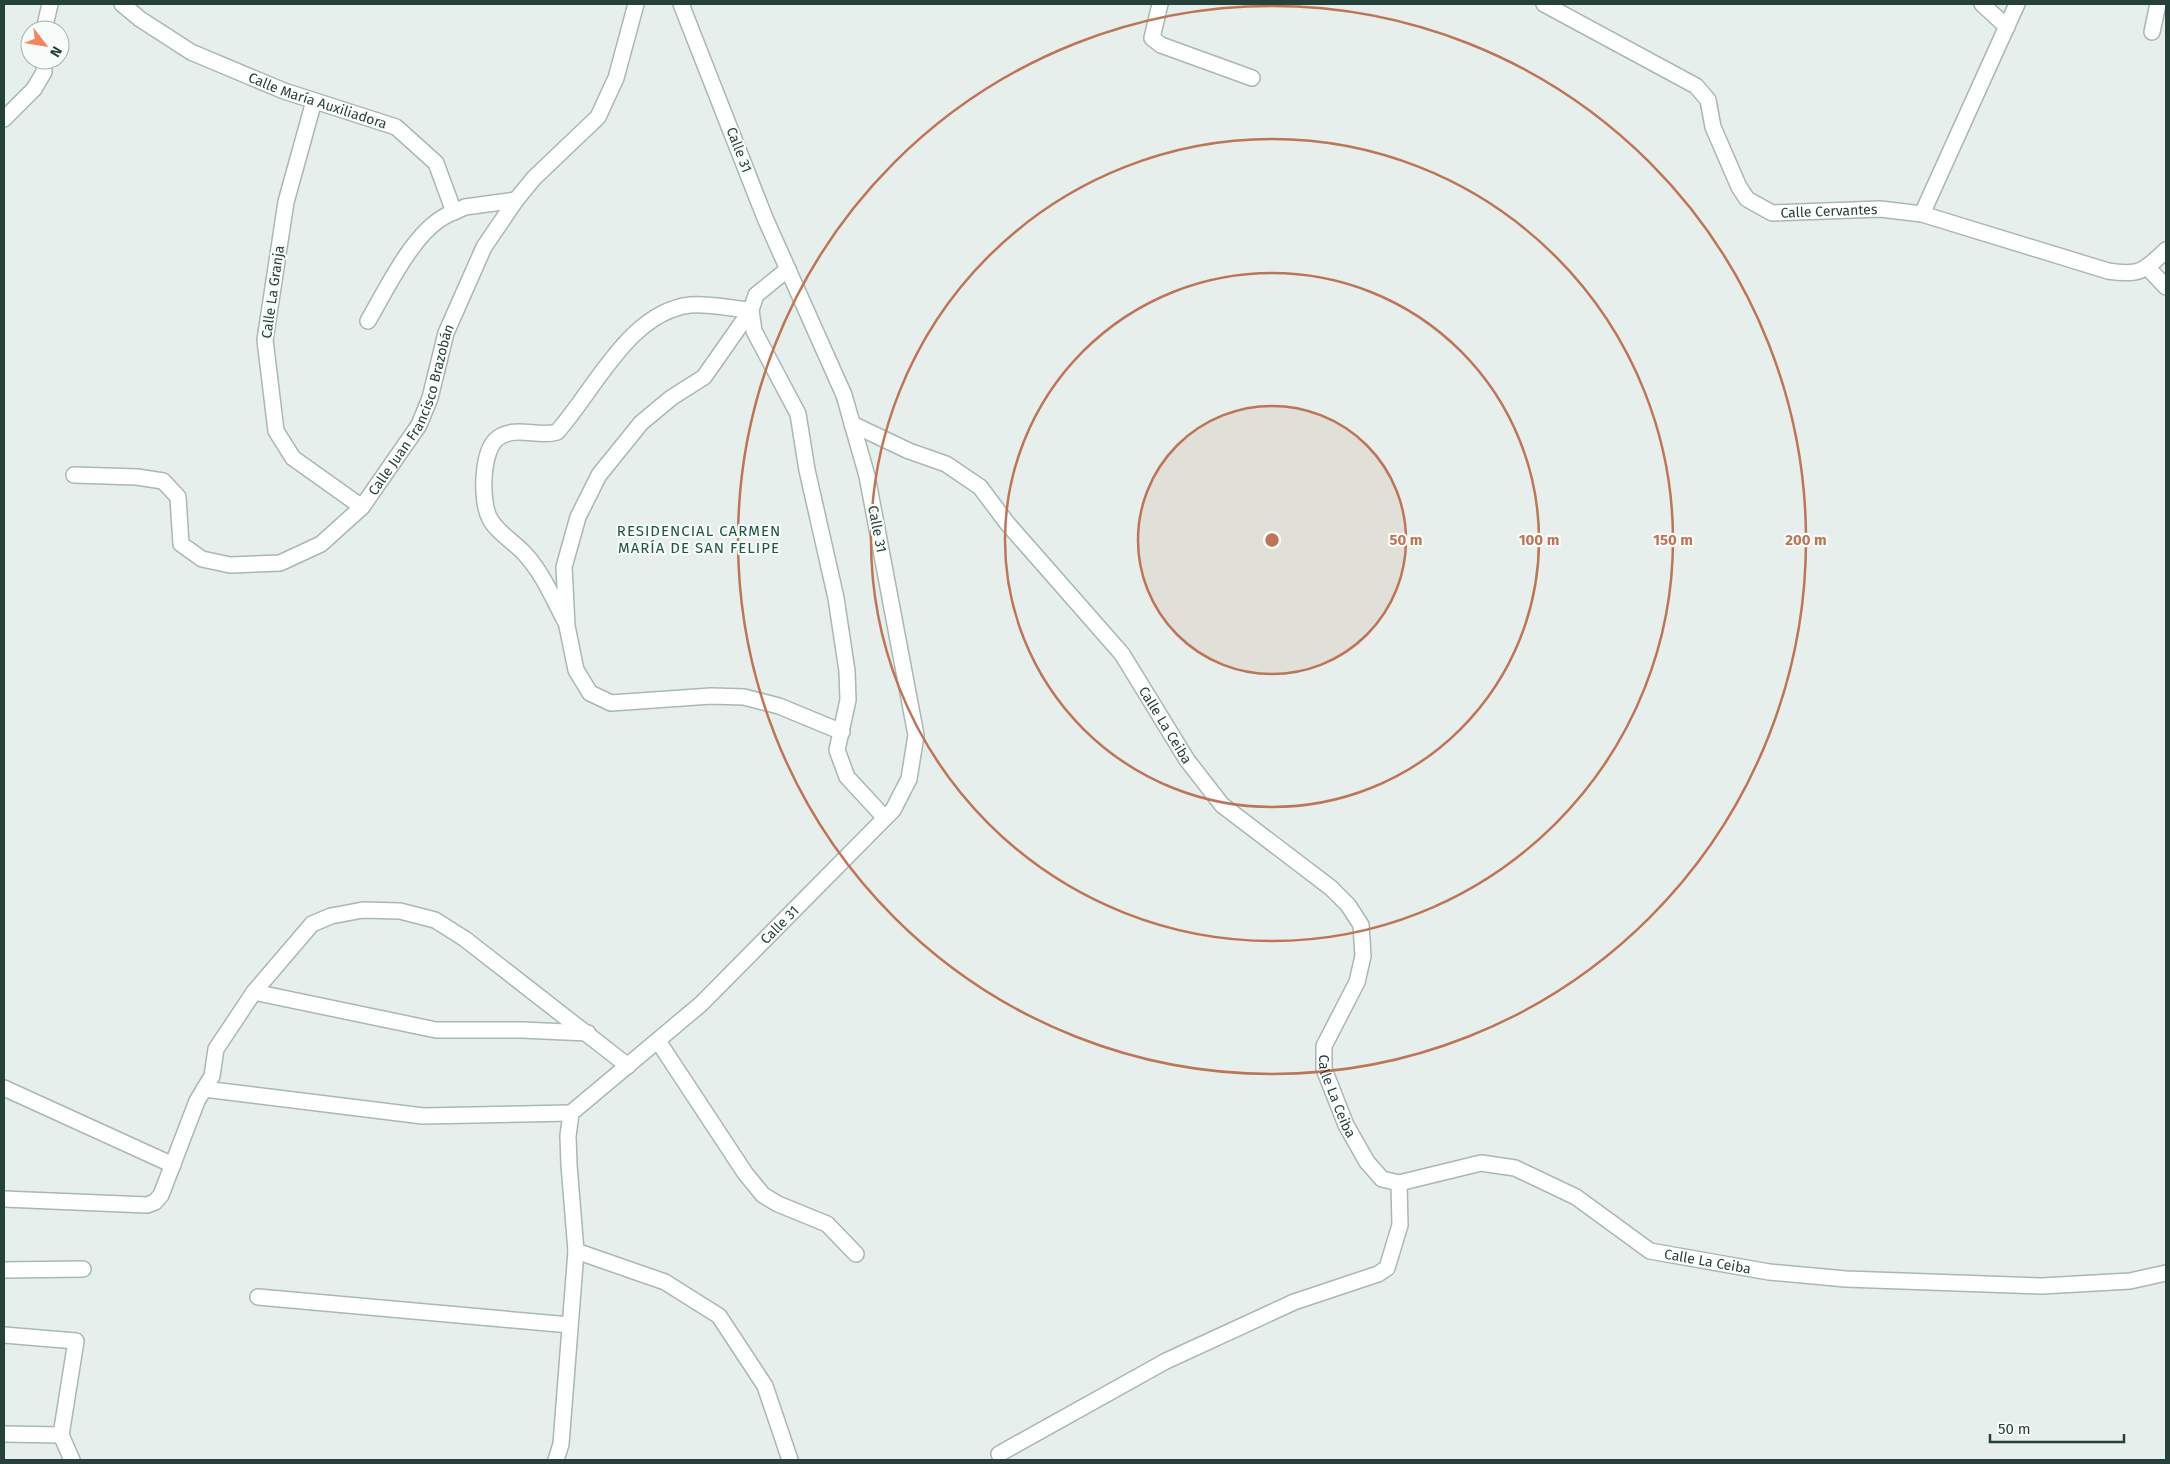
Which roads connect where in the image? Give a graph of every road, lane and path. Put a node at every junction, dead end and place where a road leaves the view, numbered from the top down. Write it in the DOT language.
graph roads {
  1 [pos="50,4"];
  2 [pos="122,4"];
  3 [pos="636,4"];
  4 [pos="682,4"];
  5 [pos="1160,4"];
  6 [pos="1544,4"];
  7 [pos="1982,4"];
  8 [pos="2017,4"];
  9 [pos="2158,4"];
  10 [pos="46,20"];
  11 [pos="2008,26"];
  12 [pos="2152,32"];
  13 [pos="44,70"];
  14 [pos="1252,78"];
  15 [pos="314,101"];
  16 [pos="4,119"];
  17 [pos="516,200"];
  18 [pos="454,212"];
  19 [pos="1922,214"];
  20 [pos="2166,250"];
  21 [pos="788,268"];
  22 [pos="2148,268"];
  23 [pos="2166,287"];
  24 [pos="751,310"];
  25 [pos="368,321"];
  26 [pos="852,424"];
  27 [pos="74,475"];
  28 [pos="362,507"];
  29 [pos="567,626"];
  30 [pos="842,732"];
  31 [pos="885,818"];
  32 [pos="254,992"];
  33 [pos="588,1033"];
  34 [pos="658,1041"];
  35 [pos="628,1066"];
  36 [pos="4,1088"];
  37 [pos="204,1089"];
  38 [pos="572,1113"];
  39 [pos="173,1165"];
  40 [pos="1399,1183"];
  41 [pos="4,1199"];
  42 [pos="576,1251"];
  43 [pos="856,1254"];
  44 [pos="82,1269"];
  45 [pos="4,1270"];
  46 [pos="2166,1274"];
  47 [pos="258,1297"];
  48 [pos="570,1325"];
  49 [pos="4,1335"];
  50 [pos="4,1434"];
  51 [pos="61,1435"];
  52 [pos="999,1454"];
  53 [pos="72,1460"];
  54 [pos="556,1460"];
  55 [pos="790,1460"];
  1 -- 10 [label="street"];
  2 -- 15 [label="street, Calle María Auxiliadora"];
  3 -- 17 [label="street, Calle Juan Francisco Brazobán"];
  4 -- 21 [label="street, Calle 31"];
  5 -- 14 [label="street"];
  6 -- 19 [label="street, Calle Cervantes"];
  7 -- 11 [label="street"];
  8 -- 11 [label="street"];
  9 -- 12 [label="street"];
  11 -- 19 [label="street"];
  13 -- 16 [label="street"];
  15 -- 18 [label="street, Calle María Auxiliadora"];
  15 -- 28 [label="street, Calle La Granja"];
  17 -- 18 [label="street"];
  17 -- 28 [label="street, Calle Juan Francisco Brazobán"];
  18 -- 25 [label="street"];
  19 -- 22 [label="street, Calle Cervantes"];
  20 -- 22 [label="street"];
  21 -- 24 [label="street"];
  21 -- 26 [label="street, Calle 31"];
  22 -- 23 [label="street"];
  24 -- 29 [label="street"];
  24 -- 29 [label="street"];
  24 -- 30 [label="street"];
  26 -- 31 [label="street, Calle 31"];
  26 -- 40 [label="street, Calle La Ceiba"];
  27 -- 28 [label="street, Calle Juan Francisco Brazobán"];
  29 -- 30 [label="street"];
  30 -- 31 [label="street"];
  31 -- 34 [label="street, Calle 31"];
  32 -- 33 [label="street"];
  32 -- 33 [label="street"];
  32 -- 37 [label="street"];
  33 -- 35 [label="street"];
  34 -- 35 [label="street, Calle 31"];
  34 -- 43 [label="street"];
  35 -- 38 [label="street, Calle 31"];
  36 -- 39 [label="street"];
  37 -- 38 [label="street"];
  37 -- 39 [label="street"];
  38 -- 42 [label="street"];
  39 -- 41 [label="street"];
  40 -- 46 [label="street, Calle La Ceiba"];
  40 -- 52 [label="street"];
  42 -- 48 [label="street"];
  42 -- 55 [label="street"];
  44 -- 45 [label="street"];
  47 -- 48 [label="street"];
  48 -- 54 [label="street"];
  49 -- 51 [label="street"];
  50 -- 51 [label="street"];
  51 -- 53 [label="street"];
}
